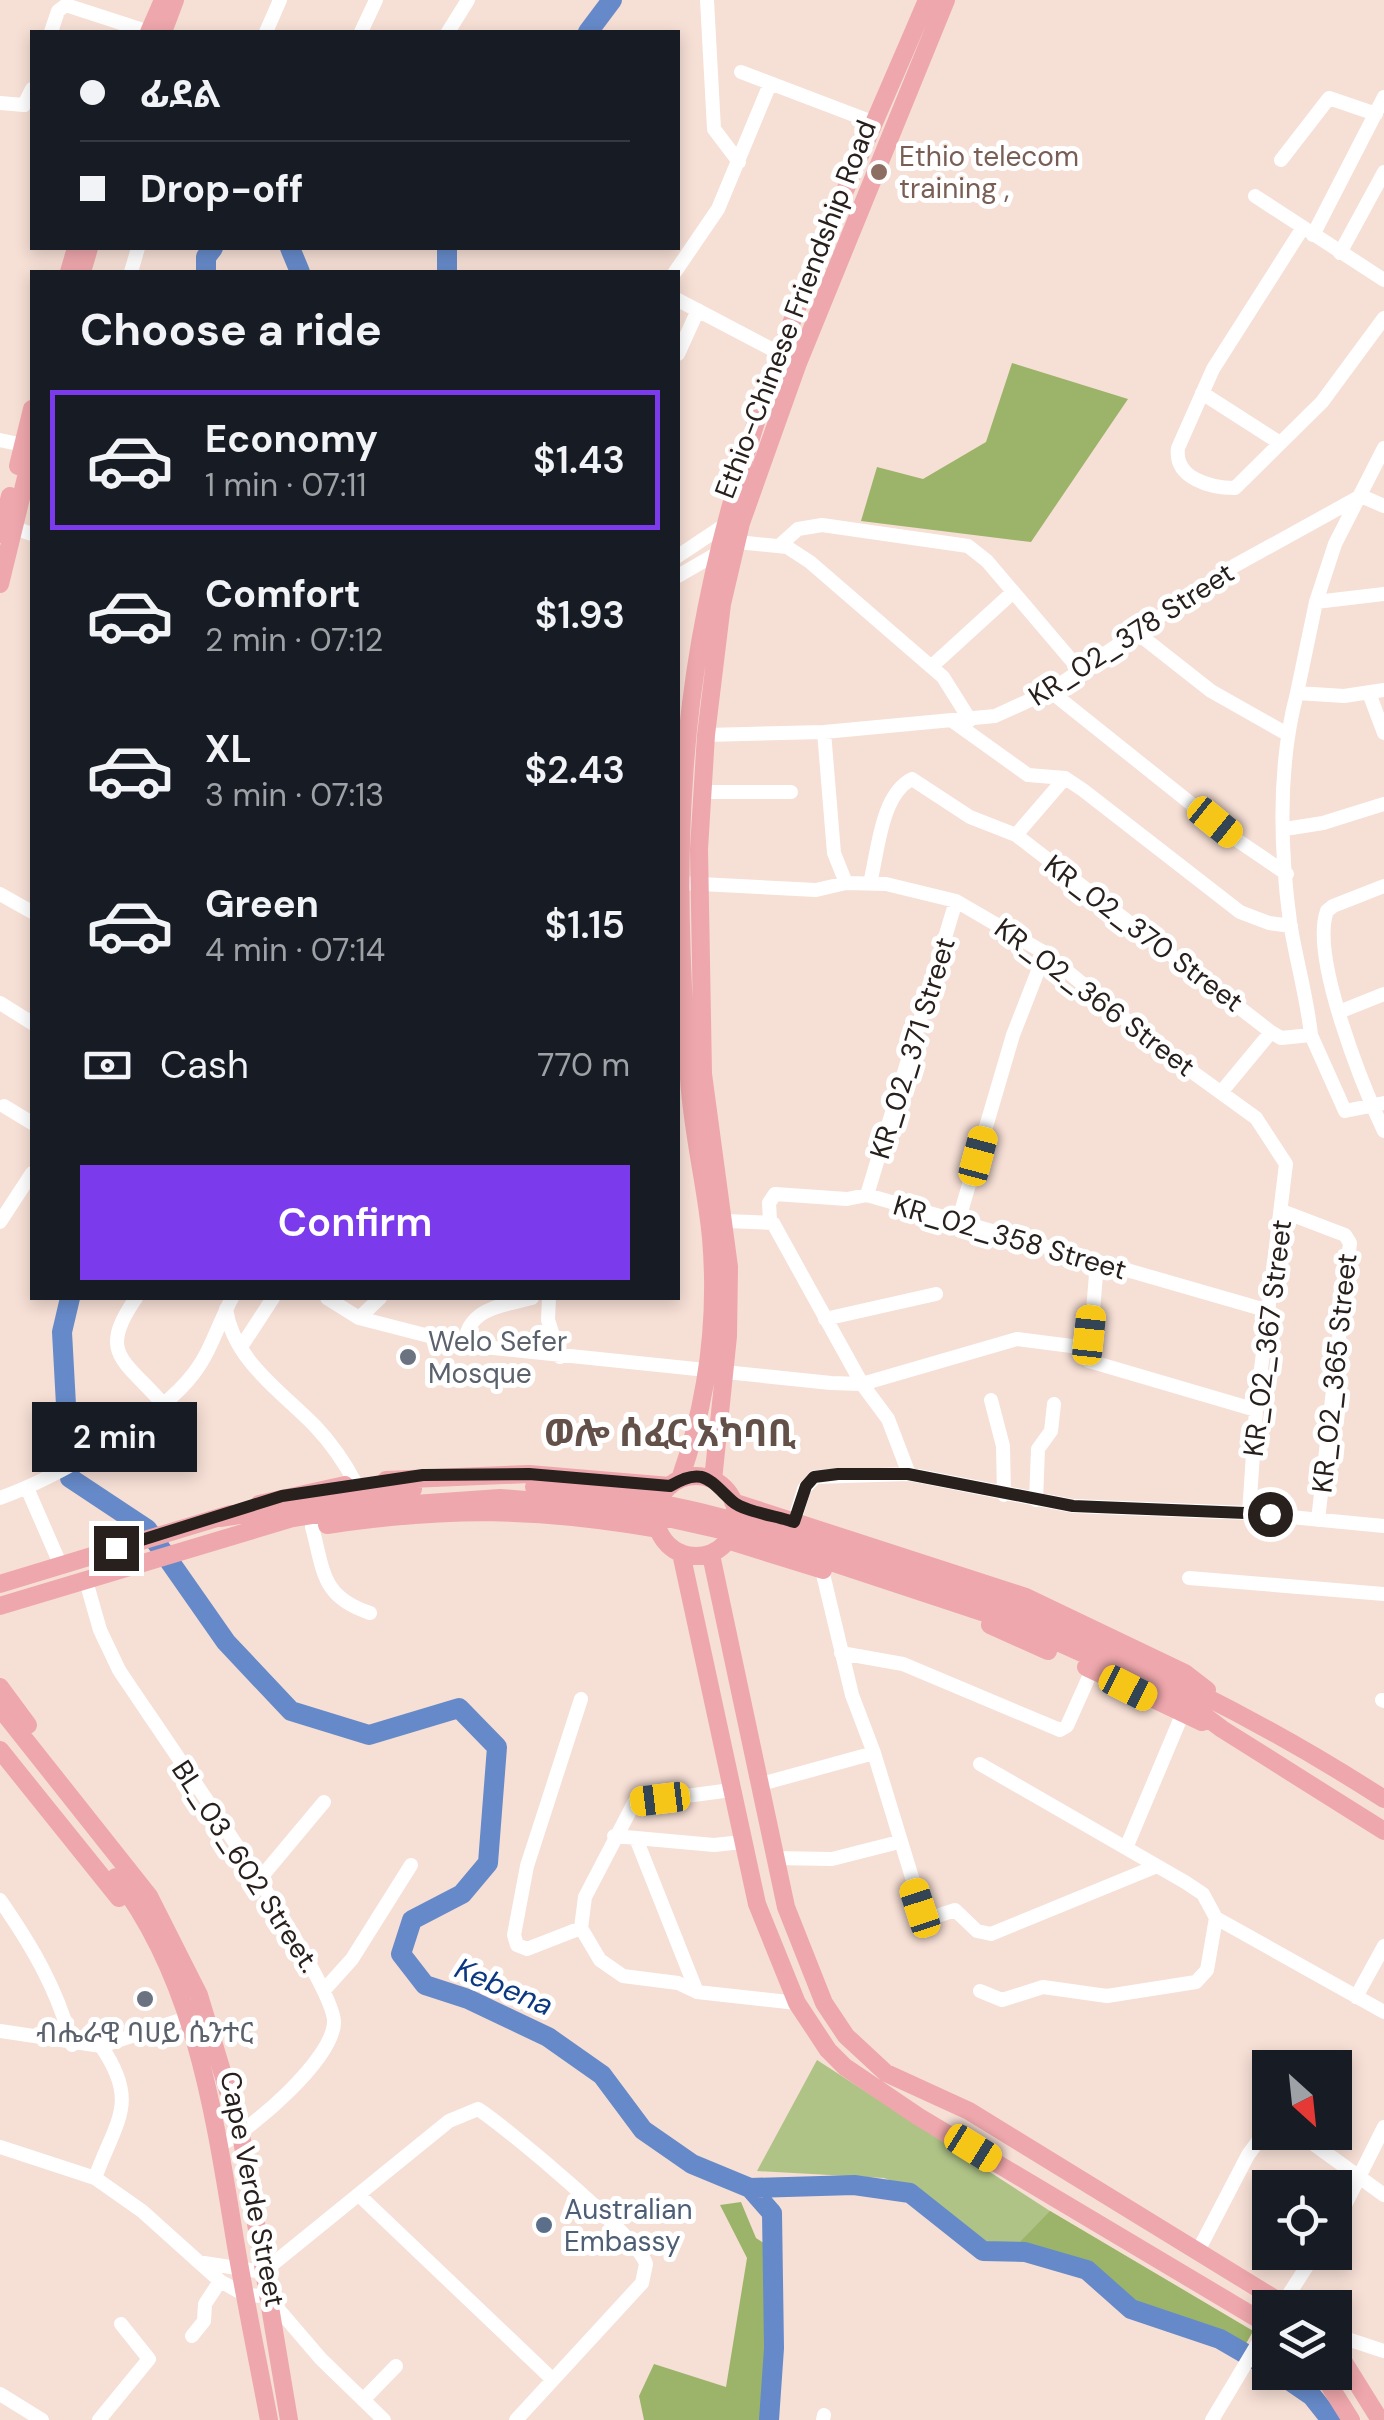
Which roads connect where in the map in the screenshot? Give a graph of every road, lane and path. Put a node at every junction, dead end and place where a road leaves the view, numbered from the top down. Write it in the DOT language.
graph roads {
  1 [pos="163,0"];
  2 [pos="175,0"];
  3 [pos="280,0"];
  4 [pos="376,0"];
  5 [pos="468,0"];
  6 [pos="707,0"];
  7 [pos="927,0"];
  8 [pos="946,0"];
  9 [pos="52,30"];
  10 [pos="143,30"];
  11 [pos="150,30"];
  12 [pos="164,30"];
  13 [pos="267,30"];
  14 [pos="361,30"];
  15 [pos="449,30"];
  16 [pos="741,72"];
  17 [pos="770,84"];
  18 [pos="30,92"];
  19 [pos="1384,98"];
  20 [pos="0,105"];
  21 [pos="1376,114"];
  22 [pos="874,123"];
  23 [pos="1282,160"];
  24 [pos="739,162"];
  25 [pos="1384,172"];
  26 [pos="1256,196"];
  27 [pos="1307,232"];
  28 [pos="1340,253"];
  29 [pos="676,270"];
  30 [pos="1384,280"];
  31 [pos="680,301"];
  32 [pos="698,310"];
  33 [pos="1384,318"];
  34 [pos="680,350"];
  35 [pos="778,355"];
  36 [pos="798,363"];
  37 [pos="1202,393"];
  38 [pos="0,440"];
  39 [pos="1280,442"];
  40 [pos="1384,448"];
  41 [pos="28,449"];
  42 [pos="1361,496"];
  43 [pos="1384,506"];
  44 [pos="723,526"];
  45 [pos="12,530"];
  46 [pos="736,542"];
  47 [pos="779,546"];
  48 [pos="716,554"];
  49 [pos="680,555"];
  50 [pos="680,575"];
  51 [pos="0,584"];
  52 [pos="1012,593"];
  53 [pos="1384,594"];
  54 [pos="1316,602"];
  55 [pos="1136,632"];
  56 [pos="932,666"];
  57 [pos="1078,668"];
  58 [pos="1050,691"];
  59 [pos="1377,692"];
  60 [pos="1298,693"];
  61 [pos="962,721"];
  62 [pos="824,732"];
  63 [pos="1384,733"];
  64 [pos="1286,734"];
  65 [pos="706,735"];
  66 [pos="1065,778"];
  67 [pos="702,792"];
  68 [pos="791,792"];
  69 [pos="1384,804"];
  70 [pos="680,815"];
  71 [pos="1285,829"];
  72 [pos="1016,834"];
  73 [pos="1287,874"];
  74 [pos="690,883"];
  75 [pos="846,883"];
  76 [pos="870,883"];
  77 [pos="1384,886"];
  78 [pos="0,894"];
  79 [pos="956,901"];
  80 [pos="30,906"];
  81 [pos="1291,926"];
  82 [pos="1045,953"];
  83 [pos="1384,994"];
  84 [pos="4,1006"];
  85 [pos="1339,1012"];
  86 [pos="30,1021"];
  87 [pos="0,1023"];
  88 [pos="682,1024"];
  89 [pos="1271,1032"];
  90 [pos="1311,1035"];
  91 [pos="1223,1090"];
  92 [pos="1379,1105"];
  93 [pos="4,1106"];
  94 [pos="30,1122"];
  95 [pos="1384,1131"];
  96 [pos="1286,1164"];
  97 [pos="30,1175"];
  98 [pos="867,1195"];
  99 [pos="1282,1211"];
  100 [pos="770,1220"];
  101 [pos="726,1221"];
  102 [pos="0,1222"];
  103 [pos="958,1222"];
  104 [pos="1098,1262"];
  105 [pos="936,1294"];
  106 [pos="135,1300"];
  107 [pos="273,1300"];
  108 [pos="330,1300"];
  109 [pos="378,1300"];
  110 [pos="526,1300"];
  111 [pos="549,1300"];
  112 [pos="229,1303"];
  113 [pos="1269,1311"];
  114 [pos="359,1318"];
  115 [pos="825,1318"];
  116 [pos="464,1345"];
  117 [pos="241,1347"];
  118 [pos="1087,1348"];
  119 [pos="560,1356"];
  120 [pos="715,1369"];
  121 [pos="862,1384"];
  122 [pos="992,1400"];
  123 [pos="163,1404"];
  124 [pos="1054,1404"];
  125 [pos="1256,1410"];
  126 [pos="713,1471"];
  127 [pos="908,1474"];
  128 [pos="673,1477"];
  129 [pos="34,1484"];
  130 [pos="356,1484"];
  131 [pos="1004,1495"];
  132 [pos="0,1498"];
  133 [pos="1036,1500"];
  134 [pos="740,1507"];
  135 [pos="1249,1512"];
  136 [pos="220,1518"];
  137 [pos="1318,1520"];
  138 [pos="794,1522"];
  139 [pos="658,1524"];
  140 [pos="312,1526"];
  141 [pos="1384,1526"];
  142 [pos="730,1536"];
  143 [pos="227,1540"];
  144 [pos="681,1553"];
  145 [pos="712,1554"];
  146 [pos="61,1566"];
  147 [pos="822,1570"];
  148 [pos="1188,1578"];
  149 [pos="86,1581"];
  150 [pos="0,1584"];
  151 [pos="1384,1594"];
  152 [pos="0,1606"];
  153 [pos="370,1613"];
  154 [pos="841,1653"];
  155 [pos="1092,1670"];
  156 [pos="0,1687"];
  157 [pos="581,1699"];
  158 [pos="1223,1702"];
  159 [pos="0,1708"];
  160 [pos="1182,1715"];
  161 [pos="0,1726"];
  162 [pos="1222,1729"];
  163 [pos="0,1750"];
  164 [pos="874,1753"];
  165 [pos="980,1764"];
  166 [pos="760,1784"];
  167 [pos="731,1790"];
  168 [pos="1384,1799"];
  169 [pos="324,1802"];
  170 [pos="1384,1831"];
  171 [pos="614,1836"];
  172 [pos="637,1841"];
  173 [pos="742,1842"];
  174 [pos="900,1842"];
  175 [pos="1126,1848"];
  176 [pos="774,1858"];
  177 [pos="110,1861"];
  178 [pos="411,1866"];
  179 [pos="1157,1866"];
  180 [pos="258,1881"];
  181 [pos="149,1896"];
  182 [pos="0,1900"];
  183 [pos="141,1915"];
  184 [pos="1216,1918"];
  185 [pos="581,1928"];
  186 [pos="1384,1946"];
  187 [pos="325,1989"];
  188 [pos="980,1991"];
  189 [pos="698,1992"];
  190 [pos="1356,1996"];
  191 [pos="797,2002"];
  192 [pos="1384,2012"];
  193 [pos="187,2018"];
  194 [pos="0,2032"];
  195 [pos="72,2045"];
  196 [pos="100,2046"];
  197 [pos="1384,2127"];
  198 [pos="241,2134"];
  199 [pos="222,2144"];
  200 [pos="0,2148"];
  201 [pos="1252,2150"];
  202 [pos="1322,2150"];
  203 [pos="95,2178"];
  204 [pos="1362,2178"];
  205 [pos="1352,2195"];
  206 [pos="360,2196"];
  207 [pos="1384,2196"];
  208 [pos="1198,2251"];
  209 [pos="204,2263"];
  210 [pos="240,2270"];
  211 [pos="264,2272"];
  212 [pos="220,2281"];
  213 [pos="1260,2290"];
  214 [pos="245,2296"];
  215 [pos="267,2296"];
  216 [pos="1252,2314"];
  217 [pos="121,2324"];
  218 [pos="192,2336"];
  219 [pos="1352,2341"];
  220 [pos="1384,2351"];
  221 [pos="1252,2354"];
  222 [pos="396,2366"];
  223 [pos="1352,2375"];
  224 [pos="551,2378"];
  225 [pos="1332,2390"];
  226 [pos="0,2394"];
  227 [pos="363,2400"];
  228 [pos="42,2420"];
  229 [pos="99,2420"];
  230 [pos="269,2420"];
  231 [pos="289,2420"];
  232 [pos="384,2420"];
  233 [pos="516,2420"];
  234 [pos="1212,2420"];
  235 [pos="1351,2420"];
  236 [pos="1380,2420"];
  1 -- 11 [label="main road"];
  2 -- 12 [label="main road"];
  3 -- 13 [label="street"];
  4 -- 14 [label="street"];
  5 -- 15 [label="street"];
  6 -- 24 [label="street"];
  7 -- 22 [label="main road, Ethio-Chinese Friendship Road"];
  8 -- 36 [label="main road, Ethio-Chinese Friendship Road"];
  9 -- 10 [label="street"];
  16 -- 17 [label="street"];
  17 -- 22 [label="street"];
  17 -- 24 [label="street"];
  18 -- 20 [label="street"];
  19 -- 21 [label="street"];
  21 -- 23 [label="street"];
  21 -- 27 [label="street"];
  22 -- 35 [label="main road, Ethio-Chinese Friendship Road"];
  24 -- 29 [label="street"];
  25 -- 28 [label="street"];
  26 -- 27 [label="street"];
  27 -- 28 [label="street"];
  27 -- 37 [label="street"];
  28 -- 30 [label="street"];
  31 -- 32 [label="street"];
  32 -- 34 [label="street"];
  32 -- 35 [label="street"];
  33 -- 39 [label="street"];
  35 -- 36 [label="street"];
  35 -- 44 [label="main road, Ethio-Chinese Friendship Road"];
  36 -- 46 [label="main road, Ethio-Chinese Friendship Road"];
  37 -- 39 [label="street"];
  37 -- 39 [label="street"];
  38 -- 41 [label="street"];
  40 -- 42 [label="street"];
  41 -- 45 [label="main road"];
  42 -- 43 [label="street"];
  42 -- 54 [label="street"];
  42 -- 55 [label="street, KR_02_378 Street"];
  44 -- 48 [label="main road, Ethio-Chinese Friendship Road"];
  44 -- 49 [label="street"];
  45 -- 51 [label="main road"];
  46 -- 47 [label="street"];
  46 -- 65 [label="main road, Ethio-Chinese Friendship Road"];
  47 -- 52 [label="street"];
  47 -- 56 [label="street"];
  48 -- 50 [label="street"];
  48 -- 70 [label="main road, Ethio-Chinese Friendship Road"];
  52 -- 56 [label="street"];
  52 -- 57 [label="street"];
  53 -- 54 [label="street"];
  54 -- 60 [label="street"];
  55 -- 57 [label="street, KR_02_378 Street"];
  55 -- 64 [label="street"];
  56 -- 61 [label="street"];
  57 -- 58 [label="street, KR_02_378 Street"];
  58 -- 61 [label="street, KR_02_378 Street"];
  58 -- 73 [label="street"];
  59 -- 60 [label="street"];
  59 -- 63 [label="street"];
  60 -- 64 [label="street"];
  61 -- 62 [label="street, KR_02_378 Street"];
  61 -- 66 [label="street"];
  62 -- 65 [label="street, KR_02_378 Street"];
  62 -- 75 [label="street"];
  64 -- 71 [label="street"];
  65 -- 67 [label="main road, Ethio-Chinese Friendship Road"];
  66 -- 72 [label="street"];
  66 -- 81 [label="street"];
  67 -- 68 [label="street"];
  67 -- 74 [label="main road, Ethio-Chinese Friendship Road"];
  69 -- 71 [label="street"];
  70 -- 74 [label="main road, Ethio-Chinese Friendship Road"];
  71 -- 73 [label="street"];
  72 -- 76 [label="street, KR_02_370 Street"];
  72 -- 89 [label="street, KR_02_370 Street"];
  73 -- 81 [label="street"];
  74 -- 75 [label="street, KR_02_366 Street"];
  74 -- 88 [label="main road, Ethio-Chinese Friendship Road"];
  74 -- 101 [label="main road, Ethio-Chinese Friendship Road"];
  75 -- 76 [label="street, KR_02_366 Street"];
  76 -- 79 [label="street, KR_02_366 Street"];
  77 -- 85 [label="street"];
  78 -- 80 [label="street"];
  79 -- 82 [label="street, KR_02_366 Street"];
  79 -- 98 [label="street, KR_02_371 Street"];
  81 -- 90 [label="street"];
  82 -- 91 [label="street, KR_02_366 Street"];
  82 -- 103 [label="street"];
  83 -- 85 [label="street"];
  84 -- 86 [label="street"];
  84 -- 87 [label="street"];
  85 -- 92 [label="street"];
  88 -- 120 [label="main road, Ethio-Chinese Friendship Road"];
  89 -- 90 [label="street"];
  89 -- 91 [label="street"];
  90 -- 92 [label="street"];
  91 -- 96 [label="street, KR_02_366 Street"];
  92 -- 95 [label="street"];
  93 -- 94 [label="street"];
  96 -- 99 [label="street, KR_02_367 Street"];
  97 -- 102 [label="street"];
  98 -- 100 [label="street, KR_02_358 Street"];
  98 -- 103 [label="street, KR_02_358 Street"];
  99 -- 113 [label="street, KR_02_367 Street"];
  99 -- 137 [label="street, KR_02_365 Street"];
  100 -- 101 [label="street"];
  100 -- 115 [label="street"];
  101 -- 120 [label="main road, Ethio-Chinese Friendship Road"];
  103 -- 104 [label="street, KR_02_358 Street"];
  104 -- 113 [label="street, KR_02_358 Street"];
  104 -- 118 [label="street"];
  105 -- 115 [label="street"];
  106 -- 123 [label="street"];
  107 -- 117 [label="street"];
  108 -- 114 [label="street"];
  109 -- 114 [label="street"];
  110 -- 116 [label="street"];
  111 -- 119 [label="street"];
  112 -- 117 [label="street"];
  112 -- 123 [label="street"];
  113 -- 125 [label="street, KR_02_367 Street"];
  114 -- 116 [label="street"];
  115 -- 121 [label="street"];
  116 -- 119 [label="street"];
  117 -- 130 [label="street"];
  118 -- 121 [label="street"];
  118 -- 125 [label="street"];
  119 -- 120 [label="street"];
  120 -- 121 [label="street"];
  120 -- 126 [label="main road, Ethio-Chinese Friendship Road"];
  120 -- 128 [label="main road, Ethio-Chinese Friendship Road"];
  121 -- 127 [label="street"];
  122 -- 131 [label="street"];
  123 -- 129 [label="street"];
  124 -- 133 [label="street"];
  125 -- 135 [label="street, KR_02_367 Street"];
  126 -- 128 [label="main road"];
  126 -- 134 [label="main road"];
  127 -- 131 [label="street"];
  127 -- 138 [label="street"];
  128 -- 130 [label="main road"];
  128 -- 139 [label="main road"];
  129 -- 132 [label="street"];
  129 -- 146 [label="street"];
  130 -- 136 [label="main road"];
  131 -- 133 [label="street"];
  133 -- 135 [label="street"];
  134 -- 138 [label="main road"];
  134 -- 142 [label="main road"];
  135 -- 137 [label="street"];
  136 -- 146 [label="main road"];
  136 -- 158 [label="main road"];
  137 -- 141 [label="street"];
  138 -- 158 [label="main road"];
  139 -- 140 [label="main road"];
  139 -- 144 [label="main road"];
  140 -- 143 [label="main road"];
  140 -- 153 [label="street"];
  142 -- 145 [label="main road"];
  142 -- 147 [label="main road"];
  143 -- 149 [label="main road"];
  143 -- 162 [label="main road"];
  144 -- 145 [label="main road"];
  144 -- 167 [label="main road"];
  145 -- 166 [label="main road"];
  146 -- 150 [label="main road"];
  147 -- 154 [label="street"];
  147 -- 155 [label="main road"];
  148 -- 151 [label="street"];
  149 -- 152 [label="main road"];
  149 -- 180 [label="street, BL_03_602 Street."];
  154 -- 155 [label="street"];
  154 -- 164 [label="street"];
  155 -- 160 [label="main road"];
  156 -- 181 [label="main road"];
  157 -- 185 [label="street"];
  158 -- 168 [label="main road"];
  159 -- 177 [label="main road"];
  160 -- 162 [label="main road"];
  160 -- 175 [label="street"];
  161 -- 177 [label="main road"];
  162 -- 170 [label="main road"];
  163 -- 183 [label="main road"];
  164 -- 166 [label="street"];
  164 -- 174 [label="street"];
  165 -- 175 [label="street"];
  166 -- 176 [label="main road"];
  167 -- 171 [label="street"];
  167 -- 173 [label="main road"];
  169 -- 180 [label="street"];
  171 -- 172 [label="street"];
  171 -- 185 [label="street"];
  172 -- 173 [label="street"];
  172 -- 189 [label="street"];
  173 -- 191 [label="main road"];
  174 -- 176 [label="street"];
  174 -- 179 [label="street"];
  175 -- 179 [label="street"];
  176 -- 208 [label="main road"];
  177 -- 181 [label="main road, Cape Verde Street"];
  177 -- 183 [label="main road, Cape Verde Street"];
  178 -- 187 [label="street"];
  179 -- 184 [label="street"];
  180 -- 187 [label="street, BL_03_602 Street."];
  181 -- 198 [label="main road, Cape Verde Street"];
  182 -- 195 [label="street"];
  183 -- 193 [label="main road, Cape Verde Street"];
  184 -- 188 [label="street"];
  184 -- 190 [label="street"];
  185 -- 189 [label="street"];
  186 -- 190 [label="street"];
  187 -- 198 [label="street, BL_03_602 Street."];
  189 -- 191 [label="street"];
  190 -- 192 [label="street"];
  191 -- 216 [label="main road"];
  193 -- 196 [label="street"];
  193 -- 199 [label="main road, Cape Verde Street"];
  194 -- 195 [label="street"];
  195 -- 196 [label="street"];
  196 -- 203 [label="street"];
  197 -- 204 [label="street"];
  198 -- 199 [label="street, BL_03_602 Street."];
  198 -- 211 [label="main road, Cape Verde Street"];
  199 -- 210 [label="main road, Cape Verde Street"];
  200 -- 203 [label="street"];
  201 -- 208 [label="street"];
  202 -- 204 [label="street"];
  203 -- 209 [label="street"];
  204 -- 205 [label="street"];
  204 -- 207 [label="street"];
  206 -- 211 [label="street"];
  206 -- 224 [label="street"];
  206 -- 224 [label="street"];
  208 -- 213 [label="main road"];
  209 -- 210 [label="street"];
  209 -- 212 [label="street"];
  210 -- 211 [label="street"];
  210 -- 214 [label="main road, Cape Verde Street"];
  211 -- 215 [label="main road, Cape Verde Street"];
  212 -- 214 [label="street"];
  212 -- 218 [label="street"];
  214 -- 215 [label="street"];
  214 -- 230 [label="main road, Cape Verde Street"];
  215 -- 227 [label="street"];
  215 -- 231 [label="main road, Cape Verde Street"];
  217 -- 229 [label="street"];
  219 -- 220 [label="street"];
  221 -- 234 [label="street"];
  222 -- 227 [label="street"];
  223 -- 236 [label="main road"];
  224 -- 233 [label="street"];
  225 -- 235 [label="main road"];
  226 -- 228 [label="street"];
  227 -- 232 [label="street"];
}
